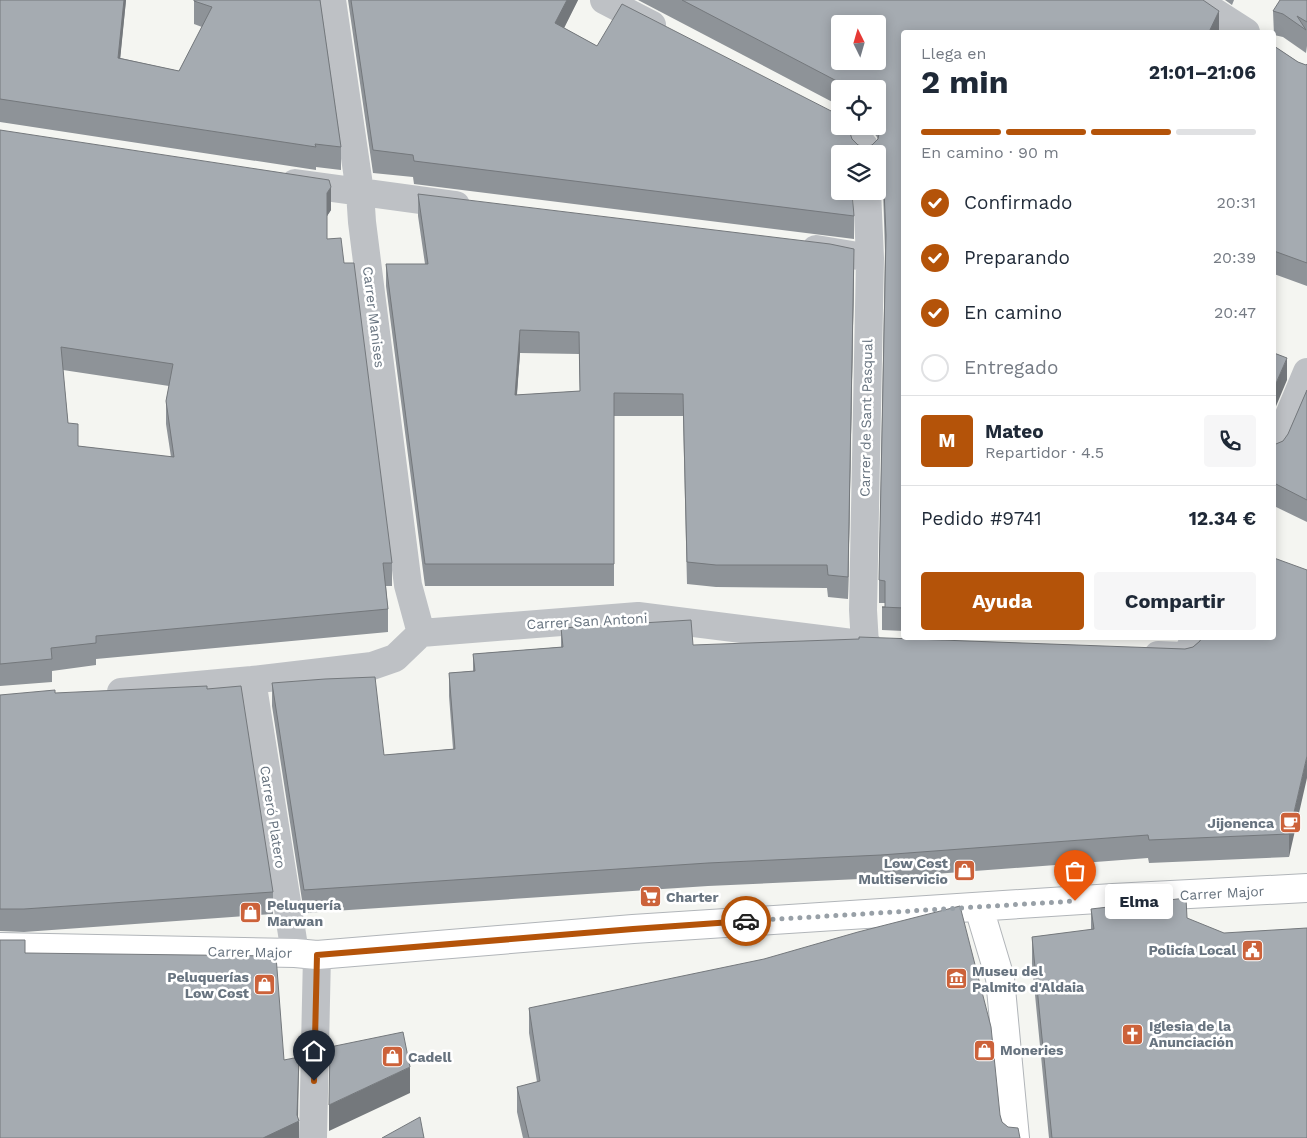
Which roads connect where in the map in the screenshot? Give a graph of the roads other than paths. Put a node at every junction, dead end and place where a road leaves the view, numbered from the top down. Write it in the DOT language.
graph roads {
  1 [pos="332,0"];
  2 [pos="604,0"];
  3 [pos="1196,0"];
  4 [pos="1243,30"];
  5 [pos="674,36"];
  6 [pos="855,135"];
  7 [pos="863,145"];
  8 [pos="271,180"];
  9 [pos="360,192"];
  10 [pos="867,200"];
  11 [pos="479,208"];
  12 [pos="793,246"];
  13 [pos="870,258"];
  14 [pos="1307,372"];
  15 [pos="1276,446"];
  16 [pos="421,633"];
  17 [pos="864,645"];
  18 [pos="894,646"];
  19 [pos="1190,647"];
  20 [pos="1137,654"];
  21 [pos="252,680"];
  22 [pos="97,694"];
  23 [pos="1307,888"];
  24 [pos="979,908"];
  25 [pos="0,947"];
  26 [pos="306,954"];
  27 [pos="313,1138"];
  28 [pos="1015,1138"];
  1 -- 9 [label="street, Carrer Manises"];
  2 -- 5 [label="street"];
  3 -- 4 [label="street"];
  6 -- 7 [label="street"];
  8 -- 9 [label="street"];
  9 -- 11 [label="street"];
  9 -- 16 [label="street, Carrer Manises"];
  10 -- 13 [label="street, Carrer de Sant Pasqual"];
  12 -- 13 [label="street"];
  13 -- 17 [label="street, Carrer de Sant Pasqual"];
  14 -- 15 [label="street"];
  16 -- 17 [label="street, Carrer San Antoni"];
  16 -- 21 [label="street"];
  17 -- 18 [label="street, Carrer San Antoni"];
  19 -- 20 [label="street"];
  21 -- 22 [label="street"];
  21 -- 26 [label="street, Carreró Platero"];
  23 -- 24 [label="street, Carrer Major"];
  24 -- 26 [label="street, Carrer Major"];
  24 -- 28 [label="street"];
  25 -- 26 [label="street, Carrer Major"];
  26 -- 27 [label="street, Carreró Platero"];
}
